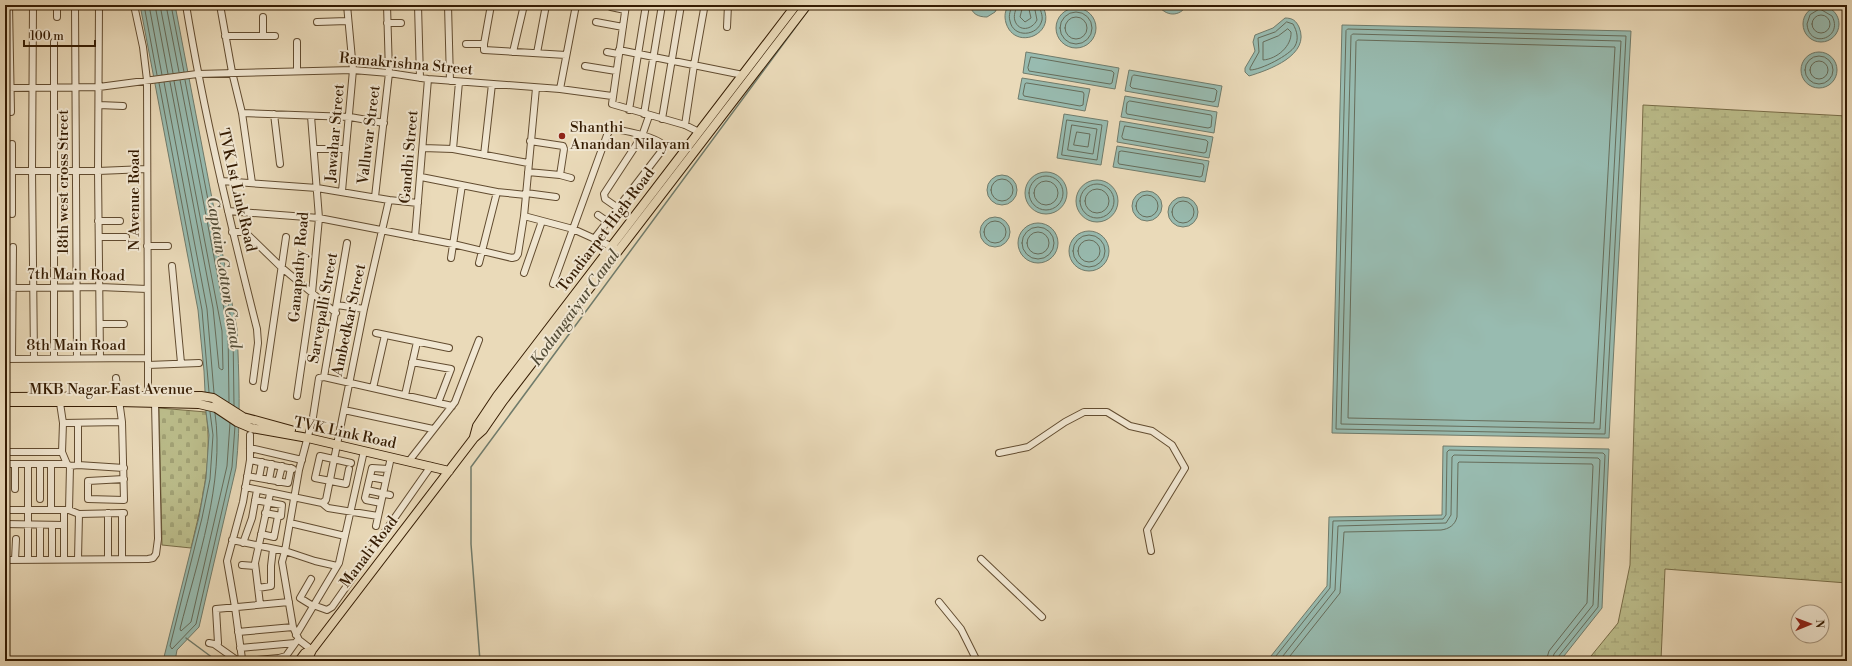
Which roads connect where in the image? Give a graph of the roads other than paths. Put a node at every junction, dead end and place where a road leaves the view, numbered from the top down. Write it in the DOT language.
graph roads {
  1 [pos="10,5"];
  2 [pos="32,5"];
  3 [pos="57,5"];
  4 [pos="75,5"];
  5 [pos="99,5"];
  6 [pos="134,5"];
  7 [pos="186,5"];
  8 [pos="220,5"];
  9 [pos="347,5"];
  10 [pos="387,5"];
  11 [pos="418,5"];
  12 [pos="448,5"];
  13 [pos="481,5"];
  14 [pos="524,5"];
  15 [pos="545,5"];
  16 [pos="576,5"];
  17 [pos="646,5"];
  18 [pos="662,5"];
  19 [pos="681,5"];
  20 [pos="703,5"];
  21 [pos="728,5"];
  22 [pos="796,5"];
  23 [pos="807,5"];
  24 [pos="491,6"];
  25 [pos="611,7"];
  26 [pos="626,7"];
  27 [pos="57,17"];
  28 [pos="263,17"];
  29 [pos="347,21"];
  30 [pos="317,22"];
  31 [pos="596,22"];
  32 [pos="387,23"];
  33 [pos="401,23"];
  34 [pos="623,27"];
  35 [pos="726,27"];
  36 [pos="224,36"];
  37 [pos="263,36"];
  38 [pos="275,36"];
  39 [pos="54,42"];
  40 [pos="297,42"];
  41 [pos="466,44"];
  42 [pos="484,44"];
  43 [pos="513,52"];
  44 [pos="607,52"];
  45 [pos="619,52"];
  46 [pos="537,53"];
  47 [pos="638,54"];
  48 [pos="566,55"];
  49 [pos="654,57"];
  50 [pos="672,60"];
  51 [pos="694,65"];
  52 [pos="585,66"];
  53 [pos="353,70"];
  54 [pos="297,71"];
  55 [pos="616,71"];
  56 [pos="232,72"];
  57 [pos="389,73"];
  58 [pos="197,74"];
  59 [pos="743,75"];
  60 [pos="420,78"];
  61 [pos="147,80"];
  62 [pos="428,80"];
  63 [pos="450,81"];
  64 [pos="459,82"];
  65 [pos="492,84"];
  66 [pos="54,87"];
  67 [pos="99,87"];
  68 [pos="8,88"];
  69 [pos="32,88"];
  70 [pos="76,88"];
  71 [pos="536,88"];
  72 [pos="560,88"];
  73 [pos="612,96"];
  74 [pos="99,105"];
  75 [pos="123,106"];
  76 [pos="629,110"];
  77 [pos="11,112"];
  78 [pos="242,114"];
  79 [pos="274,114"];
  80 [pos="646,115"];
  81 [pos="311,116"];
  82 [pos="350,117"];
  83 [pos="662,119"];
  84 [pos="384,123"];
  85 [pos="685,125"];
  86 [pos="699,132"];
  87 [pos="642,136"];
  88 [pos="530,141"];
  89 [pos="12,144"];
  90 [pos="423,148"];
  91 [pos="314,149"];
  92 [pos="346,149"];
  93 [pos="452,149"];
  94 [pos="484,155"];
  95 [pos="528,163"];
  96 [pos="280,164"];
  97 [pos="146,169"];
  98 [pos="8,170"];
  99 [pos="32,170"];
  100 [pos="54,170"];
  101 [pos="76,170"];
  102 [pos="98,171"];
  103 [pos="528,172"];
  104 [pos="560,175"];
  105 [pos="421,177"];
  106 [pos="571,178"];
  107 [pos="221,181"];
  108 [pos="252,183"];
  109 [pos="462,185"];
  110 [pos="317,188"];
  111 [pos="342,191"];
  112 [pos="497,192"];
  113 [pos="526,194"];
  114 [pos="375,197"];
  115 [pos="556,197"];
  116 [pos="389,200"];
  117 [pos="418,203"];
  118 [pos="618,208"];
  119 [pos="228,211"];
  120 [pos="12,214"];
  121 [pos="598,215"];
  122 [pos="524,216"];
  123 [pos="319,218"];
  124 [pos="98,221"];
  125 [pos="120,221"];
  126 [pos="542,222"];
  127 [pos="608,222"];
  128 [pos="573,229"];
  129 [pos="381,230"];
  130 [pos="232,232"];
  131 [pos="99,237"];
  132 [pos="126,237"];
  133 [pos="286,237"];
  134 [pos="416,237"];
  135 [pos="594,240"];
  136 [pos="347,243"];
  137 [pos="453,244"];
  138 [pos="147,246"];
  139 [pos="168,246"];
  140 [pos="13,247"];
  141 [pos="615,248"];
  142 [pos="482,251"];
  143 [pos="451,258"];
  144 [pos="479,263"];
  145 [pos="172,266"];
  146 [pos="281,267"];
  147 [pos="524,272"];
  148 [pos="553,284"];
  149 [pos="33,287"];
  150 [pos="54,287"];
  151 [pos="100,287"];
  152 [pos="5,288"];
  153 [pos="13,288"];
  154 [pos="76,288"];
  155 [pos="147,289"];
  156 [pos="312,293"];
  157 [pos="337,305"];
  158 [pos="364,309"];
  159 [pos="336,312"];
  160 [pos="100,324"];
  161 [pos="124,324"];
  162 [pos="376,333"];
  163 [pos="385,335"];
  164 [pos="479,340"];
  165 [pos="417,342"];
  166 [pos="449,348"];
  167 [pos="34,358"];
  168 [pos="54,358"];
  169 [pos="76,358"];
  170 [pos="100,358"];
  171 [pos="5,359"];
  172 [pos="12,359"];
  173 [pos="148,361"];
  174 [pos="412,362"];
  175 [pos="181,363"];
  176 [pos="199,363"];
  177 [pos="324,377"];
  178 [pos="116,378"];
  179 [pos="253,381"];
  180 [pos="348,382"];
  181 [pos="264,388"];
  182 [pos="373,388"];
  183 [pos="148,395"];
  184 [pos="297,396"];
  185 [pos="405,396"];
  186 [pos="5,397"];
  187 [pos="118,398"];
  188 [pos="5,402"];
  189 [pos="155,402"];
  190 [pos="60,403"];
  191 [pos="438,403"];
  192 [pos="452,406"];
  193 [pos="344,410"];
  194 [pos="237,418"];
  195 [pos="122,422"];
  196 [pos="63,423"];
  197 [pos="78,423"];
  198 [pos="433,429"];
  199 [pos="250,435"];
  200 [pos="308,438"];
  201 [pos="336,446"];
  202 [pos="250,448"];
  203 [pos="364,451"];
  204 [pos="5,452"];
  205 [pos="62,452"];
  206 [pos="999,453"];
  207 [pos="391,457"];
  208 [pos="334,459"];
  209 [pos="250,460"];
  210 [pos="302,460"];
  211 [pos="409,461"];
  212 [pos="262,462"];
  213 [pos="5,464"];
  214 [pos="15,464"];
  215 [pos="28,464"];
  216 [pos="40,464"];
  217 [pos="272,464"];
  218 [pos="51,465"];
  219 [pos="68,465"];
  220 [pos="78,465"];
  221 [pos="282,466"];
  222 [pos="431,466"];
  223 [pos="124,468"];
  224 [pos="291,468"];
  225 [pos="388,469"];
  226 [pos="299,470"];
  227 [pos="449,471"];
  228 [pos="247,476"];
  229 [pos="370,477"];
  230 [pos="259,478"];
  231 [pos="124,479"];
  232 [pos="269,480"];
  233 [pos="386,480"];
  234 [pos="329,481"];
  235 [pos="278,482"];
  236 [pos="246,487"];
  237 [pos="15,489"];
  238 [pos="257,490"];
  239 [pos="367,490"];
  240 [pos="383,493"];
  241 [pos="270,494"];
  242 [pos="390,494"];
  243 [pos="295,498"];
  244 [pos="40,499"];
  245 [pos="255,500"];
  246 [pos="268,502"];
  247 [pos="322,503"];
  248 [pos="381,503"];
  249 [pos="5,510"];
  250 [pos="28,510"];
  251 [pos="51,510"];
  252 [pos="66,510"];
  253 [pos="350,511"];
  254 [pos="108,513"];
  255 [pos="265,513"];
  256 [pos="79,514"];
  257 [pos="278,516"];
  258 [pos="378,516"];
  259 [pos="290,523"];
  260 [pos="5,524"];
  261 [pos="28,524"];
  262 [pos="40,525"];
  263 [pos="52,525"];
  264 [pos="64,525"];
  265 [pos="376,526"];
  266 [pos="248,529"];
  267 [pos="261,533"];
  268 [pos="345,536"];
  269 [pos="16,539"];
  270 [pos="232,540"];
  271 [pos="243,543"];
  272 [pos="258,546"];
  273 [pos="273,549"];
  274 [pos="285,551"];
  275 [pos="1151,551"];
  276 [pos="52,559"];
  277 [pos="64,559"];
  278 [pos="78,559"];
  279 [pos="108,559"];
  280 [pos="122,559"];
  281 [pos="981,559"];
  282 [pos="5,560"];
  283 [pos="15,560"];
  284 [pos="28,560"];
  285 [pos="40,560"];
  286 [pos="242,565"];
  287 [pos="255,566"];
  288 [pos="337,566"];
  289 [pos="311,579"];
  290 [pos="258,588"];
  291 [pos="289,602"];
  292 [pos="939,602"];
  293 [pos="260,604"];
  294 [pos="313,605"];
  295 [pos="235,606"];
  296 [pos="1042,617"];
  297 [pos="293,627"];
  298 [pos="238,632"];
  299 [pos="297,639"];
  300 [pos="209,643"];
  301 [pos="218,643"];
  302 [pos="240,648"];
  303 [pos="312,650"];
  304 [pos="279,660"];
  305 [pos="238,661"];
  306 [pos="299,661"];
  307 [pos="307,661"];
  308 [pos="977,661"];
  1 -- 68 [label="street"];
  2 -- 69 [label="street"];
  3 -- 27 [label="street"];
  4 -- 70 [label="street, 18th west cross Street"];
  5 -- 67 [label="street"];
  6 -- 61 [label="street, N Avenue Road"];
  7 -- 58 [label="street, TVK 1st Link Road"];
  8 -- 36 [label="street"];
  9 -- 29 [label="street, Jawahar Street"];
  10 -- 32 [label="street, Valluvar Street"];
  11 -- 60 [label="street"];
  12 -- 63 [label="street"];
  13 -- 24 [label="street"];
  14 -- 43 [label="street"];
  15 -- 46 [label="street"];
  16 -- 48 [label="street"];
  17 -- 47 [label="street"];
  18 -- 49 [label="street"];
  19 -- 50 [label="street"];
  20 -- 51 [label="street"];
  21 -- 35 [label="street"];
  22 -- 59 [label="main road, Tondiarpet High Road"];
  23 -- 141 [label="main road, Tondiarpet High Road"];
  24 -- 42 [label="street"];
  25 -- 26 [label="street"];
  26 -- 34 [label="street"];
  28 -- 37 [label="street"];
  29 -- 30 [label="street"];
  29 -- 53 [label="street, Jawahar Street"];
  31 -- 34 [label="street"];
  32 -- 33 [label="street"];
  32 -- 57 [label="street, Valluvar Street"];
  34 -- 45 [label="street"];
  36 -- 37 [label="street"];
  36 -- 56 [label="street"];
  37 -- 38 [label="street"];
  39 -- 66 [label="street"];
  40 -- 54 [label="street"];
  41 -- 42 [label="street"];
  42 -- 43 [label="street"];
  43 -- 46 [label="street"];
  44 -- 45 [label="street"];
  45 -- 47 [label="street"];
  45 -- 55 [label="street"];
  46 -- 48 [label="street"];
  47 -- 49 [label="street"];
  47 -- 76 [label="street"];
  48 -- 72 [label="street"];
  49 -- 50 [label="street"];
  49 -- 80 [label="street"];
  50 -- 51 [label="street"];
  50 -- 83 [label="street"];
  51 -- 59 [label="street"];
  51 -- 85 [label="street"];
  52 -- 55 [label="street"];
  53 -- 54 [label="street, Ramakrishna Street"];
  53 -- 57 [label="street, Ramakrishna Street"];
  53 -- 82 [label="street, Jawahar Street"];
  54 -- 56 [label="street, Ramakrishna Street"];
  55 -- 73 [label="street"];
  56 -- 58 [label="street, Ramakrishna Street"];
  56 -- 78 [label="street"];
  57 -- 60 [label="street, Ramakrishna Street"];
  57 -- 84 [label="street, Valluvar Street"];
  58 -- 61 [label="street, Ramakrishna Street"];
  58 -- 107 [label="street, TVK 1st Link Road"];
  59 -- 86 [label="main road, Tondiarpet High Road"];
  60 -- 62 [label="street, Ramakrishna Street"];
  61 -- 67 [label="street, Ramakrishna Street"];
  61 -- 97 [label="street, N Avenue Road"];
  62 -- 63 [label="street, Ramakrishna Street"];
  62 -- 90 [label="street, Gandhi Street"];
  63 -- 64 [label="street, Ramakrishna Street"];
  64 -- 65 [label="street, Ramakrishna Street"];
  64 -- 93 [label="street"];
  65 -- 71 [label="street, Ramakrishna Street"];
  65 -- 94 [label="street"];
  66 -- 69 [label="street, Ramakrishna Street"];
  66 -- 70 [label="street, Ramakrishna Street"];
  66 -- 100 [label="street"];
  67 -- 70 [label="street, Ramakrishna Street"];
  67 -- 74 [label="street"];
  68 -- 69 [label="street, Ramakrishna Street"];
  68 -- 77 [label="street"];
  69 -- 99 [label="street"];
  70 -- 101 [label="street, 18th west cross Street"];
  71 -- 72 [label="street, Ramakrishna Street"];
  71 -- 88 [label="street"];
  72 -- 73 [label="street, Ramakrishna Street"];
  73 -- 76 [label="street"];
  74 -- 75 [label="street"];
  74 -- 102 [label="street"];
  76 -- 80 [label="street"];
  78 -- 79 [label="street"];
  78 -- 108 [label="street"];
  79 -- 81 [label="street"];
  79 -- 96 [label="street"];
  80 -- 83 [label="street"];
  80 -- 87 [label="street"];
  81 -- 82 [label="street"];
  81 -- 91 [label="street, Ganapathy Road"];
  82 -- 84 [label="street"];
  82 -- 92 [label="street, Jawahar Street"];
  83 -- 85 [label="street"];
  84 -- 114 [label="street, Valluvar Street"];
  85 -- 86 [label="street"];
  86 -- 141 [label="main road, Tondiarpet High Road"];
  87 -- 118 [label="street"];
  87 -- 118 [label="street"];
  87 -- 128 [label="street"];
  88 -- 95 [label="street"];
  88 -- 104 [label="street"];
  89 -- 98 [label="street"];
  90 -- 93 [label="street"];
  90 -- 105 [label="street, Gandhi Street"];
  91 -- 92 [label="street"];
  91 -- 110 [label="street, Ganapathy Road"];
  92 -- 111 [label="street, Jawahar Street"];
  93 -- 94 [label="street"];
  94 -- 95 [label="street"];
  95 -- 103 [label="street"];
  97 -- 102 [label="street"];
  97 -- 138 [label="street, N Avenue Road"];
  98 -- 99 [label="street"];
  98 -- 120 [label="street"];
  99 -- 100 [label="street"];
  99 -- 149 [label="street"];
  100 -- 101 [label="street"];
  100 -- 150 [label="street"];
  101 -- 102 [label="street"];
  101 -- 154 [label="street, 18th west cross Street"];
  102 -- 124 [label="street"];
  103 -- 104 [label="street"];
  103 -- 113 [label="street"];
  104 -- 106 [label="street"];
  105 -- 109 [label="street"];
  105 -- 117 [label="street, Gandhi Street"];
  107 -- 108 [label="street"];
  107 -- 119 [label="street, TVK 1st Link Road"];
  108 -- 110 [label="street"];
  109 -- 112 [label="street"];
  109 -- 137 [label="street"];
  110 -- 111 [label="street"];
  110 -- 123 [label="street, Ganapathy Road"];
  111 -- 114 [label="street"];
  112 -- 113 [label="street"];
  112 -- 142 [label="street"];
  113 -- 115 [label="street"];
  113 -- 122 [label="street"];
  114 -- 116 [label="street"];
  116 -- 117 [label="street"];
  116 -- 129 [label="street, Ambedkar Street"];
  117 -- 134 [label="street, Gandhi Street"];
  118 -- 127 [label="street"];
  119 -- 123 [label="street"];
  119 -- 130 [label="street, TVK 1st Link Road"];
  121 -- 127 [label="street"];
  122 -- 126 [label="street"];
  122 -- 142 [label="street"];
  123 -- 129 [label="street"];
  123 -- 156 [label="street, Ganapathy Road"];
  124 -- 125 [label="street"];
  124 -- 131 [label="street"];
  126 -- 128 [label="street"];
  126 -- 147 [label="street"];
  127 -- 135 [label="street"];
  128 -- 135 [label="street"];
  128 -- 148 [label="street"];
  129 -- 134 [label="street"];
  129 -- 158 [label="street, Ambedkar Street"];
  130 -- 146 [label="street"];
  130 -- 179 [label="street, TVK 1st Link Road"];
  131 -- 132 [label="street"];
  131 -- 151 [label="street"];
  133 -- 146 [label="street"];
  134 -- 137 [label="street"];
  135 -- 141 [label="street"];
  136 -- 157 [label="street, Sarvepalli Street"];
  137 -- 142 [label="street"];
  137 -- 143 [label="street"];
  138 -- 139 [label="street"];
  138 -- 155 [label="street, N Avenue Road"];
  140 -- 153 [label="street"];
  141 -- 227 [label="main road, Tondiarpet High Road"];
  142 -- 144 [label="street"];
  145 -- 175 [label="street"];
  146 -- 156 [label="street"];
  146 -- 181 [label="street"];
  149 -- 150 [label="street, 7th Main Road"];
  149 -- 153 [label="street, 7th Main Road"];
  149 -- 167 [label="street"];
  150 -- 154 [label="street, 7th Main Road"];
  150 -- 168 [label="street"];
  151 -- 154 [label="street, 7th Main Road"];
  151 -- 155 [label="street, 7th Main Road"];
  151 -- 160 [label="street"];
  152 -- 153 [label="street, 7th Main Road"];
  153 -- 172 [label="street"];
  154 -- 169 [label="street, 18th west cross Street"];
  155 -- 173 [label="street, N Avenue Road"];
  156 -- 159 [label="street"];
  156 -- 184 [label="street, Ganapathy Road"];
  157 -- 158 [label="street"];
  157 -- 159 [label="street, Sarvepalli Street"];
  158 -- 180 [label="street, Ambedkar Street"];
  159 -- 177 [label="street, Sarvepalli Street"];
  160 -- 161 [label="street"];
  160 -- 170 [label="street"];
  162 -- 163 [label="street"];
  163 -- 165 [label="street"];
  163 -- 182 [label="street"];
  164 -- 192 [label="street"];
  165 -- 166 [label="street"];
  165 -- 174 [label="street"];
  167 -- 168 [label="street, 8th Main Road"];
  167 -- 172 [label="street, 8th Main Road"];
  168 -- 169 [label="street, 8th Main Road"];
  169 -- 170 [label="street, 8th Main Road"];
  170 -- 173 [label="street, 8th Main Road"];
  171 -- 172 [label="street, 8th Main Road"];
  173 -- 175 [label="street, 8th Main Road"];
  173 -- 183 [label="street, N Avenue Road"];
  174 -- 185 [label="street"];
  174 -- 191 [label="street"];
  175 -- 176 [label="street, 8th Main Road"];
  177 -- 180 [label="street"];
  177 -- 200 [label="street, Sarvepalli Street"];
  178 -- 187 [label="street"];
  180 -- 182 [label="street"];
  180 -- 193 [label="street, Ambedkar Street"];
  182 -- 185 [label="street"];
  183 -- 187 [label="main road"];
  183 -- 189 [label="street"];
  183 -- 194 [label="main road"];
  185 -- 191 [label="street"];
  186 -- 187 [label="main road"];
  187 -- 189 [label="main road, MKB Nagar East Avenue"];
  187 -- 190 [label="main road, MKB Nagar East Avenue"];
  187 -- 195 [label="street"];
  188 -- 190 [label="main road, MKB Nagar East Avenue"];
  189 -- 194 [label="main road, MKB Nagar East Avenue"];
  189 -- 280 [label="street"];
  190 -- 196 [label="street"];
  191 -- 192 [label="street"];
  192 -- 198 [label="street"];
  193 -- 198 [label="street"];
  193 -- 201 [label="street, Ambedkar Street"];
  194 -- 200 [label="main road, TVK Link Road"];
  195 -- 197 [label="street"];
  195 -- 223 [label="street"];
  196 -- 197 [label="street"];
  196 -- 205 [label="street"];
  197 -- 220 [label="street"];
  198 -- 211 [label="street"];
  199 -- 202 [label="street"];
  200 -- 201 [label="main road, TVK Link Road"];
  200 -- 210 [label="street, Sarvepalli Street"];
  201 -- 203 [label="main road, TVK Link Road"];
  201 -- 208 [label="street, Ambedkar Street"];
  202 -- 209 [label="street"];
  202 -- 210 [label="street"];
  203 -- 207 [label="main road, TVK Link Road"];
  203 -- 253 [label="street"];
  204 -- 205 [label="street"];
  205 -- 219 [label="street"];
  206 -- 275 [label="street"];
  207 -- 211 [label="main road, TVK Link Road"];
  207 -- 225 [label="street"];
  208 -- 234 [label="street, Ambedkar Street"];
  208 -- 234 [label="street"];
  208 -- 234 [label="street"];
  209 -- 212 [label="street"];
  209 -- 228 [label="street"];
  210 -- 226 [label="street, Sarvepalli Street"];
  211 -- 222 [label="main road, TVK Link Road"];
  212 -- 217 [label="street"];
  212 -- 230 [label="street"];
  213 -- 214 [label="street"];
  214 -- 215 [label="street"];
  214 -- 237 [label="street"];
  215 -- 216 [label="street"];
  215 -- 250 [label="street"];
  216 -- 218 [label="street"];
  216 -- 244 [label="street"];
  217 -- 221 [label="street"];
  217 -- 232 [label="street"];
  218 -- 219 [label="street"];
  218 -- 251 [label="street"];
  219 -- 220 [label="street"];
  219 -- 252 [label="street"];
  220 -- 223 [label="street"];
  221 -- 224 [label="street"];
  221 -- 235 [label="street"];
  222 -- 227 [label="main road, TVK Link Road"];
  222 -- 294 [label="street"];
  223 -- 231 [label="street"];
  224 -- 226 [label="street"];
  224 -- 235 [label="street"];
  225 -- 229 [label="street"];
  225 -- 233 [label="street"];
  226 -- 243 [label="street, Sarvepalli Street"];
  227 -- 303 [label="main road, Manali Road"];
  228 -- 230 [label="street"];
  228 -- 236 [label="street"];
  229 -- 233 [label="street"];
  229 -- 239 [label="street"];
  230 -- 232 [label="street"];
  231 -- 231 [label="street"];
  232 -- 235 [label="street"];
  233 -- 240 [label="street"];
  234 -- 247 [label="street, Ambedkar Street"];
  236 -- 238 [label="street"];
  236 -- 270 [label="street"];
  238 -- 241 [label="street"];
  238 -- 245 [label="street"];
  239 -- 240 [label="street"];
  239 -- 248 [label="street"];
  240 -- 242 [label="street"];
  240 -- 248 [label="street"];
  241 -- 243 [label="street"];
  241 -- 246 [label="street"];
  243 -- 247 [label="street"];
  243 -- 259 [label="street, Sarvepalli Street"];
  245 -- 246 [label="street"];
  245 -- 266 [label="street"];
  246 -- 255 [label="street"];
  246 -- 257 [label="street"];
  247 -- 253 [label="street"];
  248 -- 258 [label="street"];
  249 -- 250 [label="street"];
  250 -- 251 [label="street"];
  250 -- 261 [label="street"];
  251 -- 252 [label="street"];
  252 -- 256 [label="street"];
  252 -- 264 [label="street"];
  253 -- 258 [label="street"];
  253 -- 268 [label="street"];
  254 -- 256 [label="street"];
  254 -- 279 [label="street"];
  254 -- 280 [label="street"];
  255 -- 257 [label="street"];
  255 -- 267 [label="street"];
  256 -- 278 [label="street"];
  257 -- 267 [label="street"];
  258 -- 265 [label="street"];
  259 -- 268 [label="street"];
  259 -- 274 [label="street, Sarvepalli Street"];
  260 -- 261 [label="street"];
  261 -- 262 [label="street"];
  261 -- 284 [label="street"];
  262 -- 263 [label="street"];
  262 -- 285 [label="street"];
  263 -- 264 [label="street"];
  263 -- 276 [label="street"];
  264 -- 277 [label="street"];
  266 -- 267 [label="street"];
  266 -- 271 [label="street"];
  267 -- 272 [label="street"];
  268 -- 288 [label="street"];
  269 -- 283 [label="street"];
  270 -- 271 [label="street"];
  270 -- 295 [label="street"];
  271 -- 272 [label="street"];
  272 -- 273 [label="street"];
  272 -- 287 [label="street"];
  273 -- 274 [label="street"];
  273 -- 290 [label="street"];
  274 -- 288 [label="street"];
  274 -- 291 [label="street, Sarvepalli Street"];
  276 -- 277 [label="street"];
  276 -- 285 [label="street"];
  277 -- 278 [label="street"];
  278 -- 279 [label="street"];
  279 -- 280 [label="street"];
  281 -- 296 [label="street"];
  282 -- 283 [label="street"];
  283 -- 284 [label="street"];
  284 -- 285 [label="street"];
  286 -- 287 [label="street"];
  287 -- 290 [label="street"];
  288 -- 294 [label="street"];
  289 -- 294 [label="street"];
  290 -- 293 [label="street"];
  291 -- 293 [label="street"];
  291 -- 297 [label="street, Sarvepalli Street"];
  292 -- 308 [label="street"];
  293 -- 295 [label="street"];
  294 -- 299 [label="street"];
  295 -- 298 [label="street"];
  295 -- 301 [label="street"];
  297 -- 298 [label="street"];
  297 -- 299 [label="street, Sarvepalli Street"];
  298 -- 302 [label="street"];
  299 -- 302 [label="street"];
  299 -- 303 [label="street"];
  299 -- 304 [label="street"];
  300 -- 305 [label="street"];
  302 -- 304 [label="street"];
  303 -- 306 [label="main road, Manali Road"];
  303 -- 307 [label="main road, Manali Road"];
}
